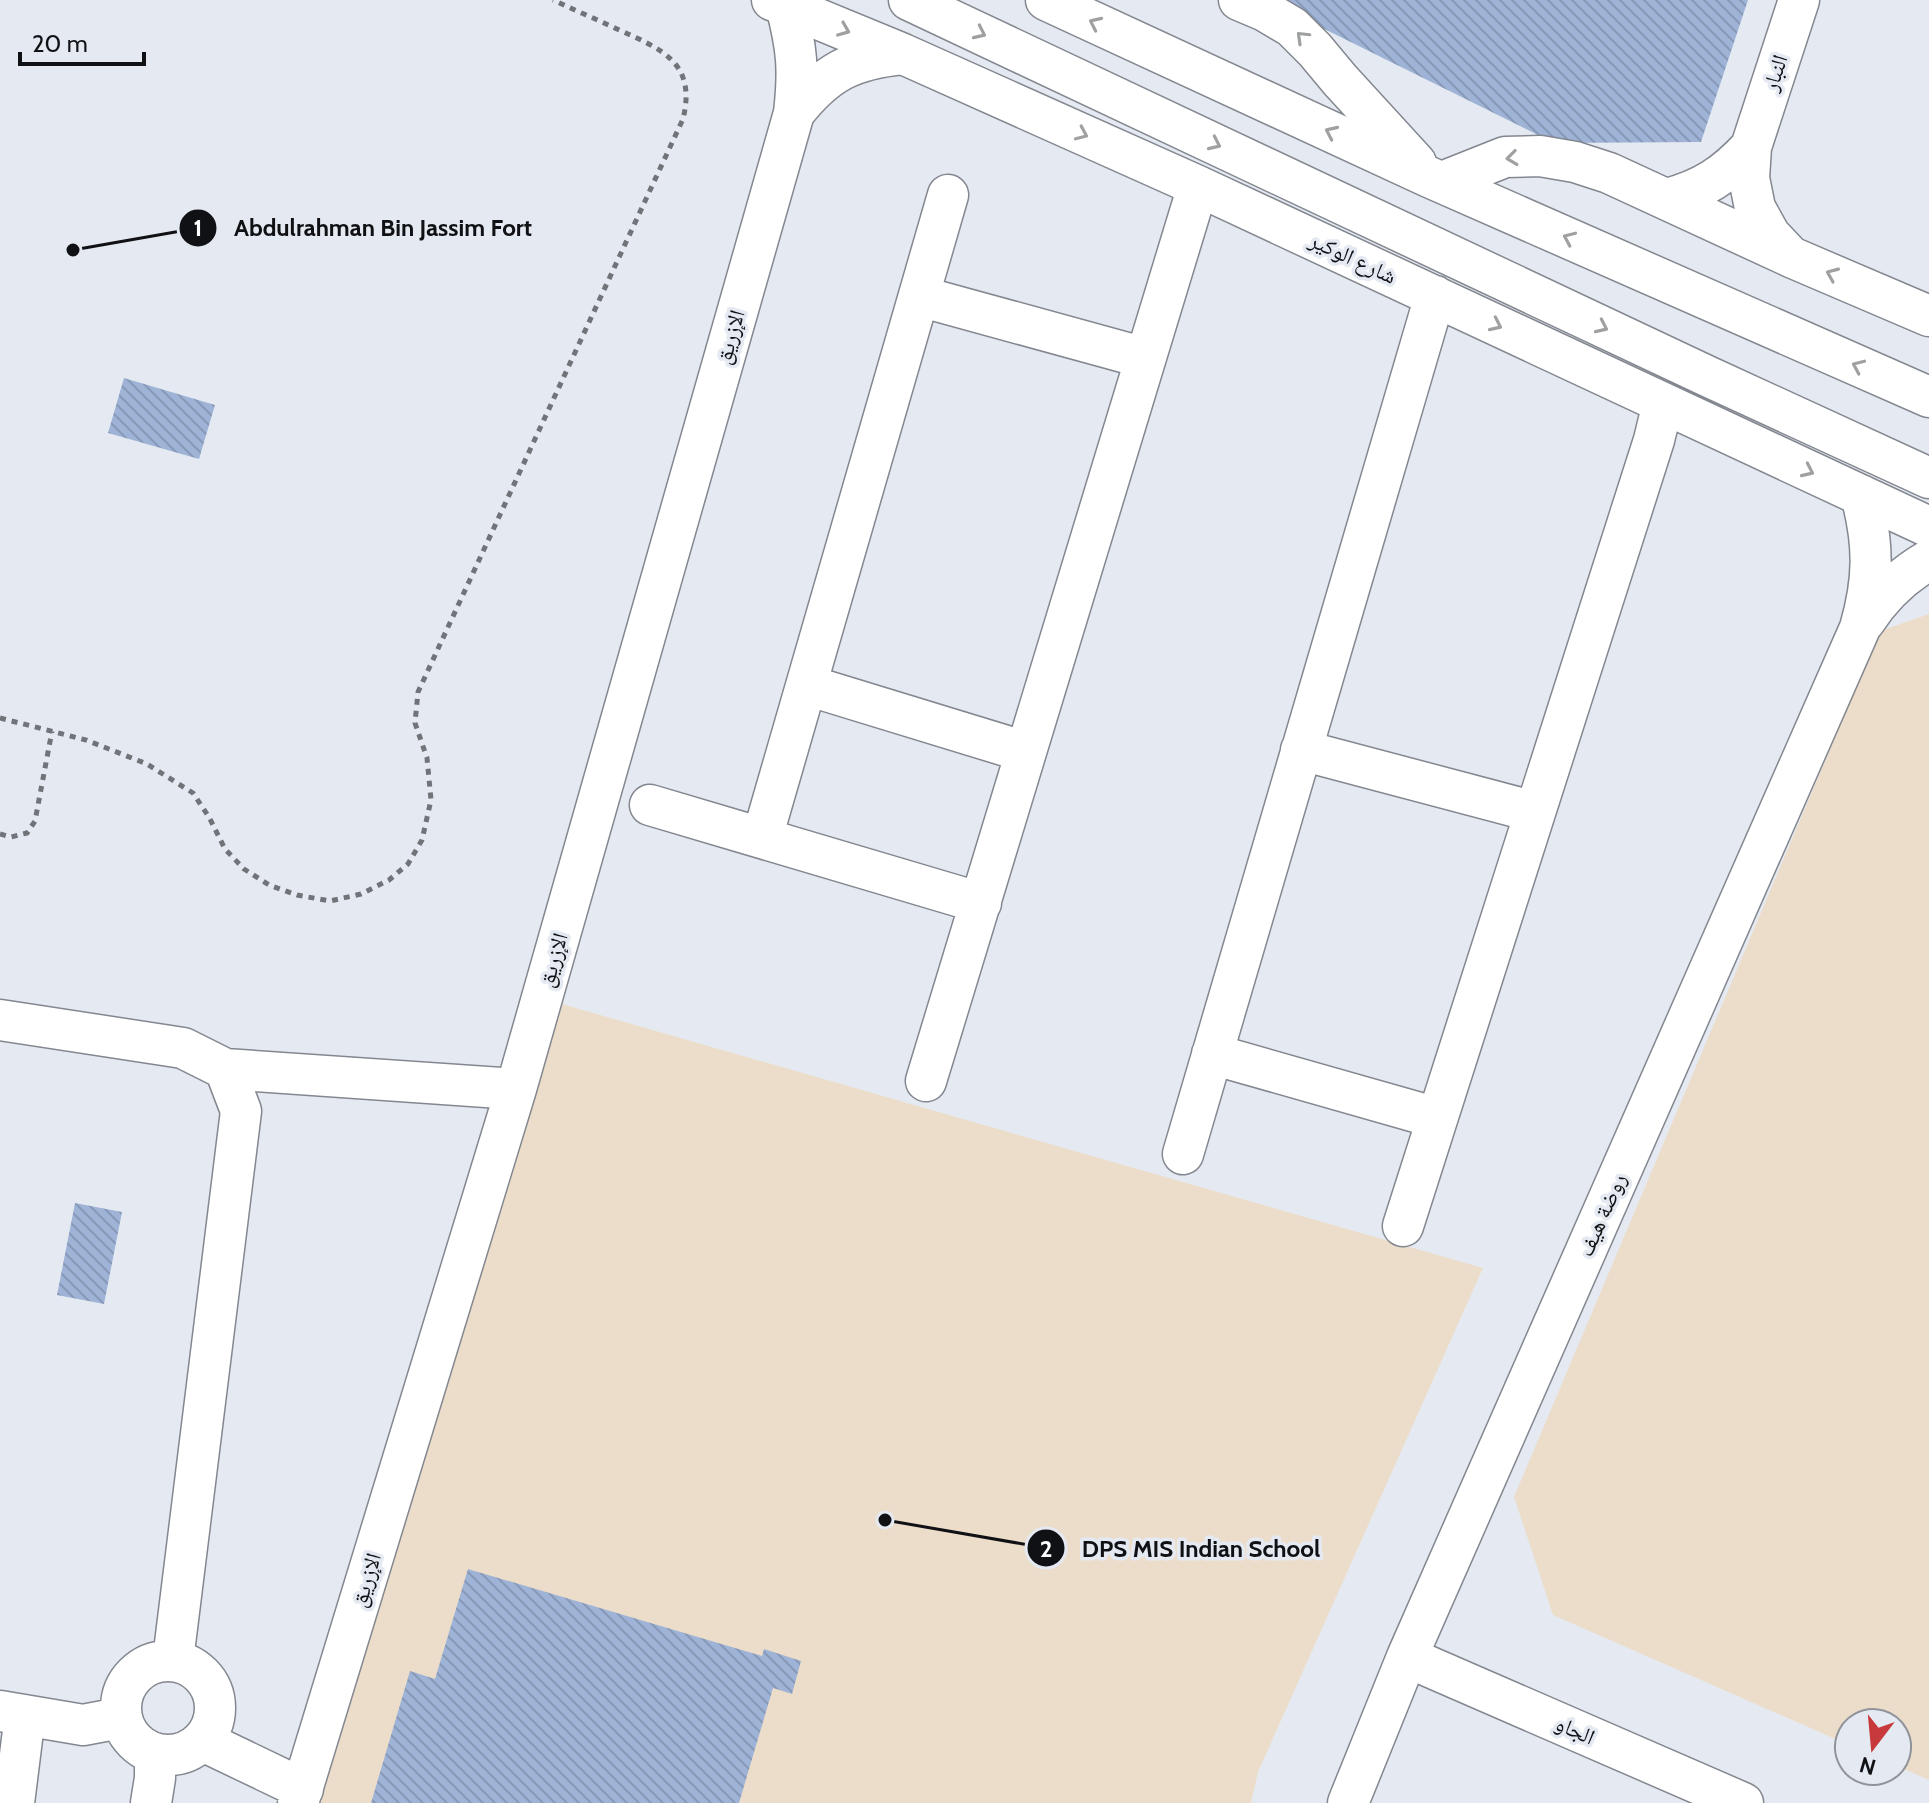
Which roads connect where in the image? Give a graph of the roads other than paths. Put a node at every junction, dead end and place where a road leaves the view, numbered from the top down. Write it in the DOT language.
graph roads {
  1 [pos="909,0"];
  2 [pos="1046,0"];
  3 [pos="1239,0"];
  4 [pos="1799,0"];
  5 [pos="779,3"];
  6 [pos="903,54"];
  7 [pos="794,113"];
  8 [pos="1751,147"];
  9 [pos="1436,180"];
  10 [pos="1198,186"];
  11 [pos="948,195"];
  12 [pos="1667,199"];
  13 [pos="1791,257"];
  14 [pos="919,296"];
  15 [pos="1435,296"];
  16 [pos="1929,316"];
  17 [pos="1145,358"];
  18 [pos="1707,376"];
  19 [pos="1929,397"];
  20 [pos="1663,403"];
  21 [pos="1768,452"];
  22 [pos="1929,478"];
  23 [pos="1861,495"];
  24 [pos="1929,527"];
  25 [pos="1929,560"];
  26 [pos="1860,628"];
  27 [pos="807,685"];
  28 [pos="1301,750"];
  29 [pos="1026,752"];
  30 [pos="650,805"];
  31 [pos="1535,812"];
  32 [pos="762,838"];
  33 [pos="981,903"];
  34 [pos="0,1020"];
  35 [pos="1212,1054"];
  36 [pos="225,1069"];
  37 [pos="926,1081"];
  38 [pos="516,1089"];
  39 [pos="1437,1118"];
  40 [pos="1183,1154"];
  41 [pos="1403,1226"];
  42 [pos="1407,1657"];
  43 [pos="173,1660"];
  44 [pos="13,1713"];
  45 [pos="120,1718"];
  46 [pos="203,1741"];
  47 [pos="155,1755"];
  48 [pos="1674,1789"];
  49 [pos="300,1796"];
  50 [pos="14,1803"];
  51 [pos="151,1803"];
  52 [pos="1348,1803"];
  53 [pos="1743,1803"];
  1 -- 18 [label="street, شارع الوكير, one-way"];
  9 -- 2 [label="street, one-way"];
  9 -- 3 [label="street, one-way"];
  4 -- 8 [label="street, النبار"];
  5 -- 6 [label="street, شارع الوكير, one-way"];
  5 -- 7 [label="street, الإزريق"];
  6 -- 7 [label="street, الإزريق"];
  6 -- 10 [label="street, شارع الوكير, one-way"];
  7 -- 38 [label="street, الإزريق"];
  8 -- 12 [label="street, النبار"];
  8 -- 13 [label="street, النبار"];
  12 -- 9 [label="street, one-way"];
  19 -- 9 [label="street, one-way"];
  10 -- 15 [label="street, شارع الوكير"];
  10 -- 17 [label="street"];
  11 -- 14 [label="street"];
  12 -- 13 [label="street"];
  16 -- 13 [label="street, one-way"];
  14 -- 17 [label="street"];
  14 -- 27 [label="street"];
  15 -- 20 [label="street, شارع الوكير, one-way"];
  15 -- 28 [label="street"];
  17 -- 29 [label="street"];
  18 -- 21 [label="street"];
  18 -- 22 [label="street, شارع الوكير"];
  20 -- 21 [label="street, شارع الوكير"];
  20 -- 31 [label="street"];
  21 -- 23 [label="street, شارع الوكير, one-way"];
  23 -- 24 [label="street, شارع الوكير"];
  23 -- 26 [label="street, روضة هيف"];
  25 -- 26 [label="street, روضة هيف"];
  26 -- 42 [label="street, روضة هيف"];
  27 -- 29 [label="street"];
  27 -- 32 [label="street"];
  28 -- 31 [label="street"];
  28 -- 35 [label="street"];
  29 -- 33 [label="street"];
  30 -- 32 [label="street"];
  31 -- 39 [label="street"];
  32 -- 33 [label="street"];
  33 -- 37 [label="street"];
  34 -- 36 [label="street"];
  35 -- 39 [label="street"];
  35 -- 40 [label="street"];
  36 -- 38 [label="street"];
  36 -- 43 [label="street"];
  38 -- 49 [label="street, الإزريق"];
  39 -- 41 [label="street"];
  42 -- 48 [label="street, الجاو"];
  42 -- 52 [label="street, روضة هيف"];
  43 -- 45 [label="street"];
  43 -- 46 [label="street"];
  44 -- 45 [label="street"];
  44 -- 50 [label="street"];
  45 -- 47 [label="street"];
  46 -- 47 [label="street"];
  46 -- 49 [label="street"];
  47 -- 51 [label="street"];
  48 -- 53 [label="street, الجاو"];
}
